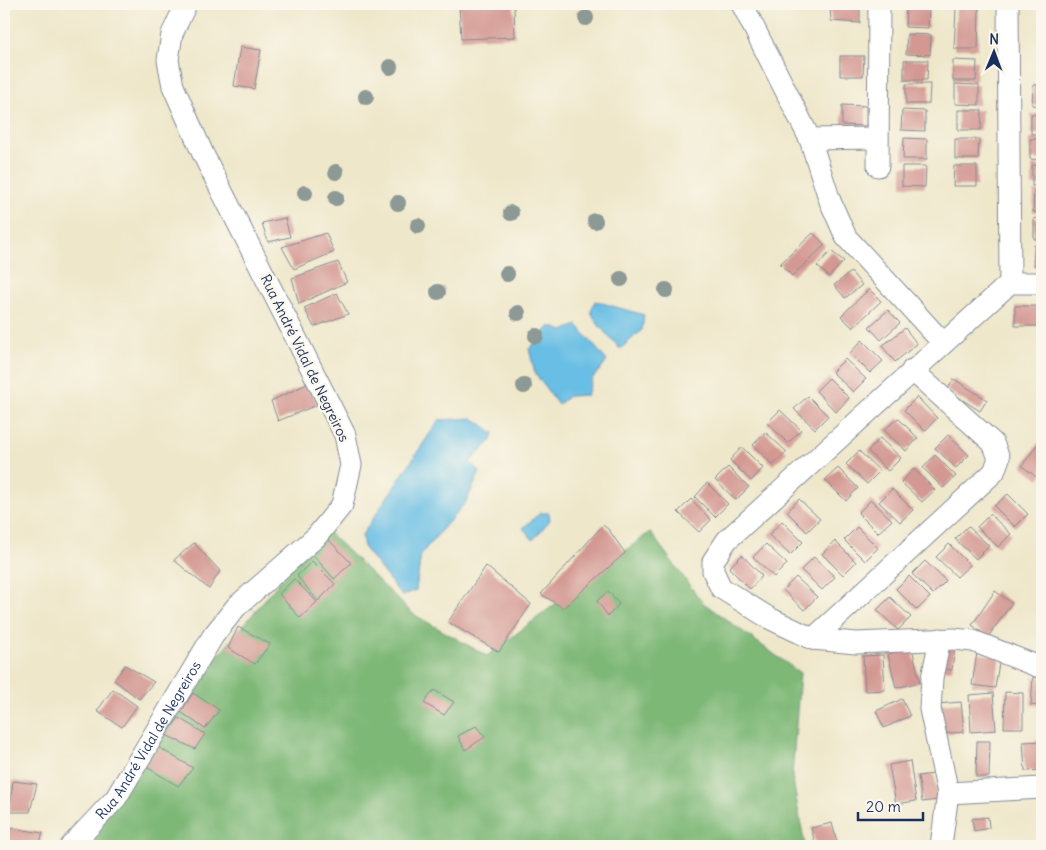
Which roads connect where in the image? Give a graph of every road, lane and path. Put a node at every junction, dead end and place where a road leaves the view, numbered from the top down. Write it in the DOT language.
graph roads {
  1 [pos="186,4"];
  2 [pos="742,4"];
  3 [pos="879,4"];
  4 [pos="1008,4"];
  5 [pos="877,138"];
  6 [pos="810,139"];
  7 [pos="878,166"];
  8 [pos="1010,283"];
  9 [pos="1042,283"];
  10 [pos="943,343"];
  11 [pos="912,370"];
  12 [pos="813,639"];
  13 [pos="940,639"];
  14 [pos="1042,668"];
  15 [pos="1042,788"];
  16 [pos="948,793"];
  17 [pos="72,846"];
  18 [pos="941,846"];
  1 -- 17 [label="street, Rua André Vidal de Negreiros"];
  2 -- 6 [label="street"];
  3 -- 5 [label="street"];
  4 -- 8 [label="street"];
  5 -- 6 [label="street"];
  5 -- 7 [label="street"];
  6 -- 10 [label="street"];
  8 -- 9 [label="street"];
  8 -- 10 [label="street"];
  10 -- 11 [label="street"];
  11 -- 12 [label="street"];
  11 -- 12 [label="street"];
  12 -- 13 [label="street"];
  13 -- 14 [label="street"];
  13 -- 16 [label="street"];
  15 -- 16 [label="street"];
  16 -- 18 [label="street"];
}
